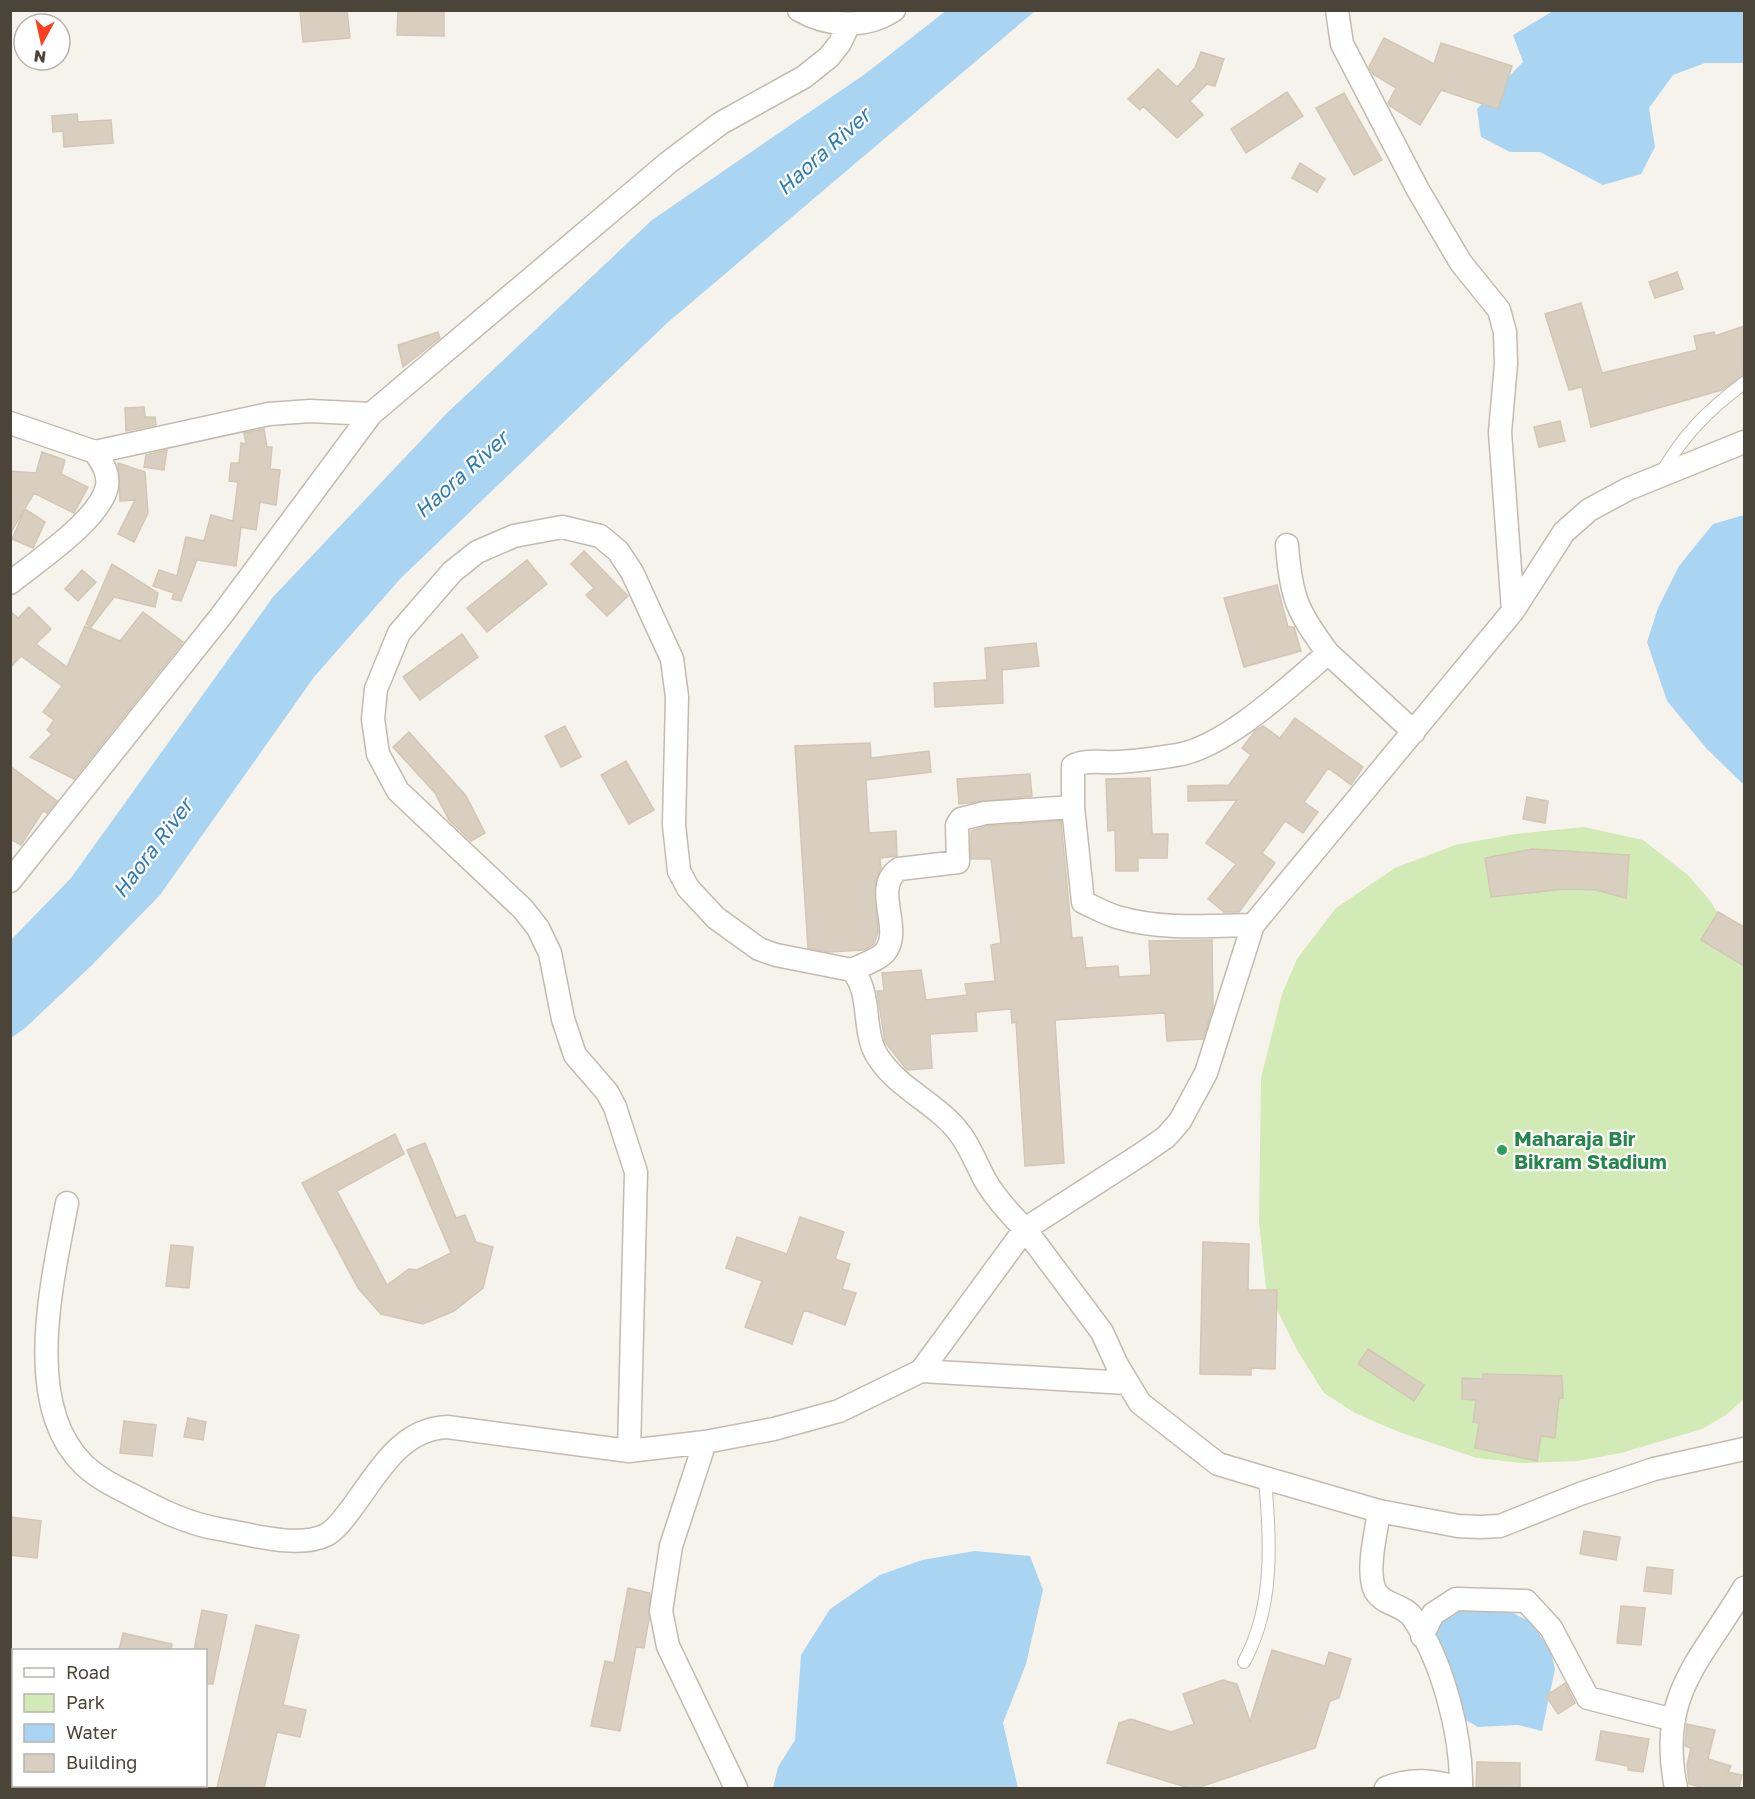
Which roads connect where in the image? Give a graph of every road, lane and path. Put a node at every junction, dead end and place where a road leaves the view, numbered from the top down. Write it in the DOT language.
graph roads {
  1 [pos="799,10"];
  2 [pos="894,10"];
  3 [pos="1337,10"];
  4 [pos="849,24"];
  5 [pos="1744,383"];
  6 [pos="371,414"];
  7 [pos="10,423"];
  8 [pos="1744,442"];
  9 [pos="95,452"];
  10 [pos="1659,477"];
  11 [pos="1287,545"];
  12 [pos="10,583"];
  13 [pos="1512,611"];
  14 [pos="1328,653"];
  15 [pos="1414,732"];
  16 [pos="1073,807"];
  17 [pos="10,881"];
  18 [pos="1253,925"];
  19 [pos="852,970"];
  20 [pos="67,1203"];
  21 [pos="1025,1229"];
  22 [pos="921,1371"];
  23 [pos="1127,1383"];
  24 [pos="705,1442"];
  25 [pos="1744,1449"];
  26 [pos="629,1451"];
  27 [pos="1265,1479"];
  28 [pos="1378,1511"];
  29 [pos="1744,1588"];
  30 [pos="1422,1636"];
  31 [pos="1244,1662"];
  32 [pos="1674,1720"];
  33 [pos="736,1788"];
  34 [pos="1386,1788"];
  35 [pos="1461,1788"];
  36 [pos="1676,1788"];
  1 -- 4 [label="street"];
  2 -- 4 [label="street"];
  3 -- 13 [label="street"];
  4 -- 6 [label="street"];
  5 -- 10 [label="lane"];
  6 -- 9 [label="street"];
  6 -- 17 [label="street"];
  7 -- 9 [label="street"];
  8 -- 10 [label="street"];
  9 -- 12 [label="street"];
  10 -- 13 [label="street"];
  11 -- 14 [label="street"];
  13 -- 15 [label="street"];
  14 -- 15 [label="street"];
  14 -- 16 [label="street"];
  15 -- 18 [label="street"];
  16 -- 18 [label="street"];
  16 -- 19 [label="street"];
  18 -- 21 [label="street"];
  19 -- 21 [label="street"];
  19 -- 26 [label="street"];
  20 -- 26 [label="street"];
  21 -- 22 [label="street"];
  21 -- 23 [label="street"];
  22 -- 23 [label="street"];
  22 -- 24 [label="street"];
  23 -- 27 [label="street"];
  24 -- 26 [label="street"];
  24 -- 33 [label="street"];
  25 -- 28 [label="street"];
  27 -- 28 [label="street"];
  27 -- 31 [label="lane"];
  28 -- 30 [label="street"];
  29 -- 32 [label="street"];
  30 -- 32 [label="street"];
  30 -- 35 [label="street"];
  32 -- 36 [label="street"];
  34 -- 35 [label="street"];
}
